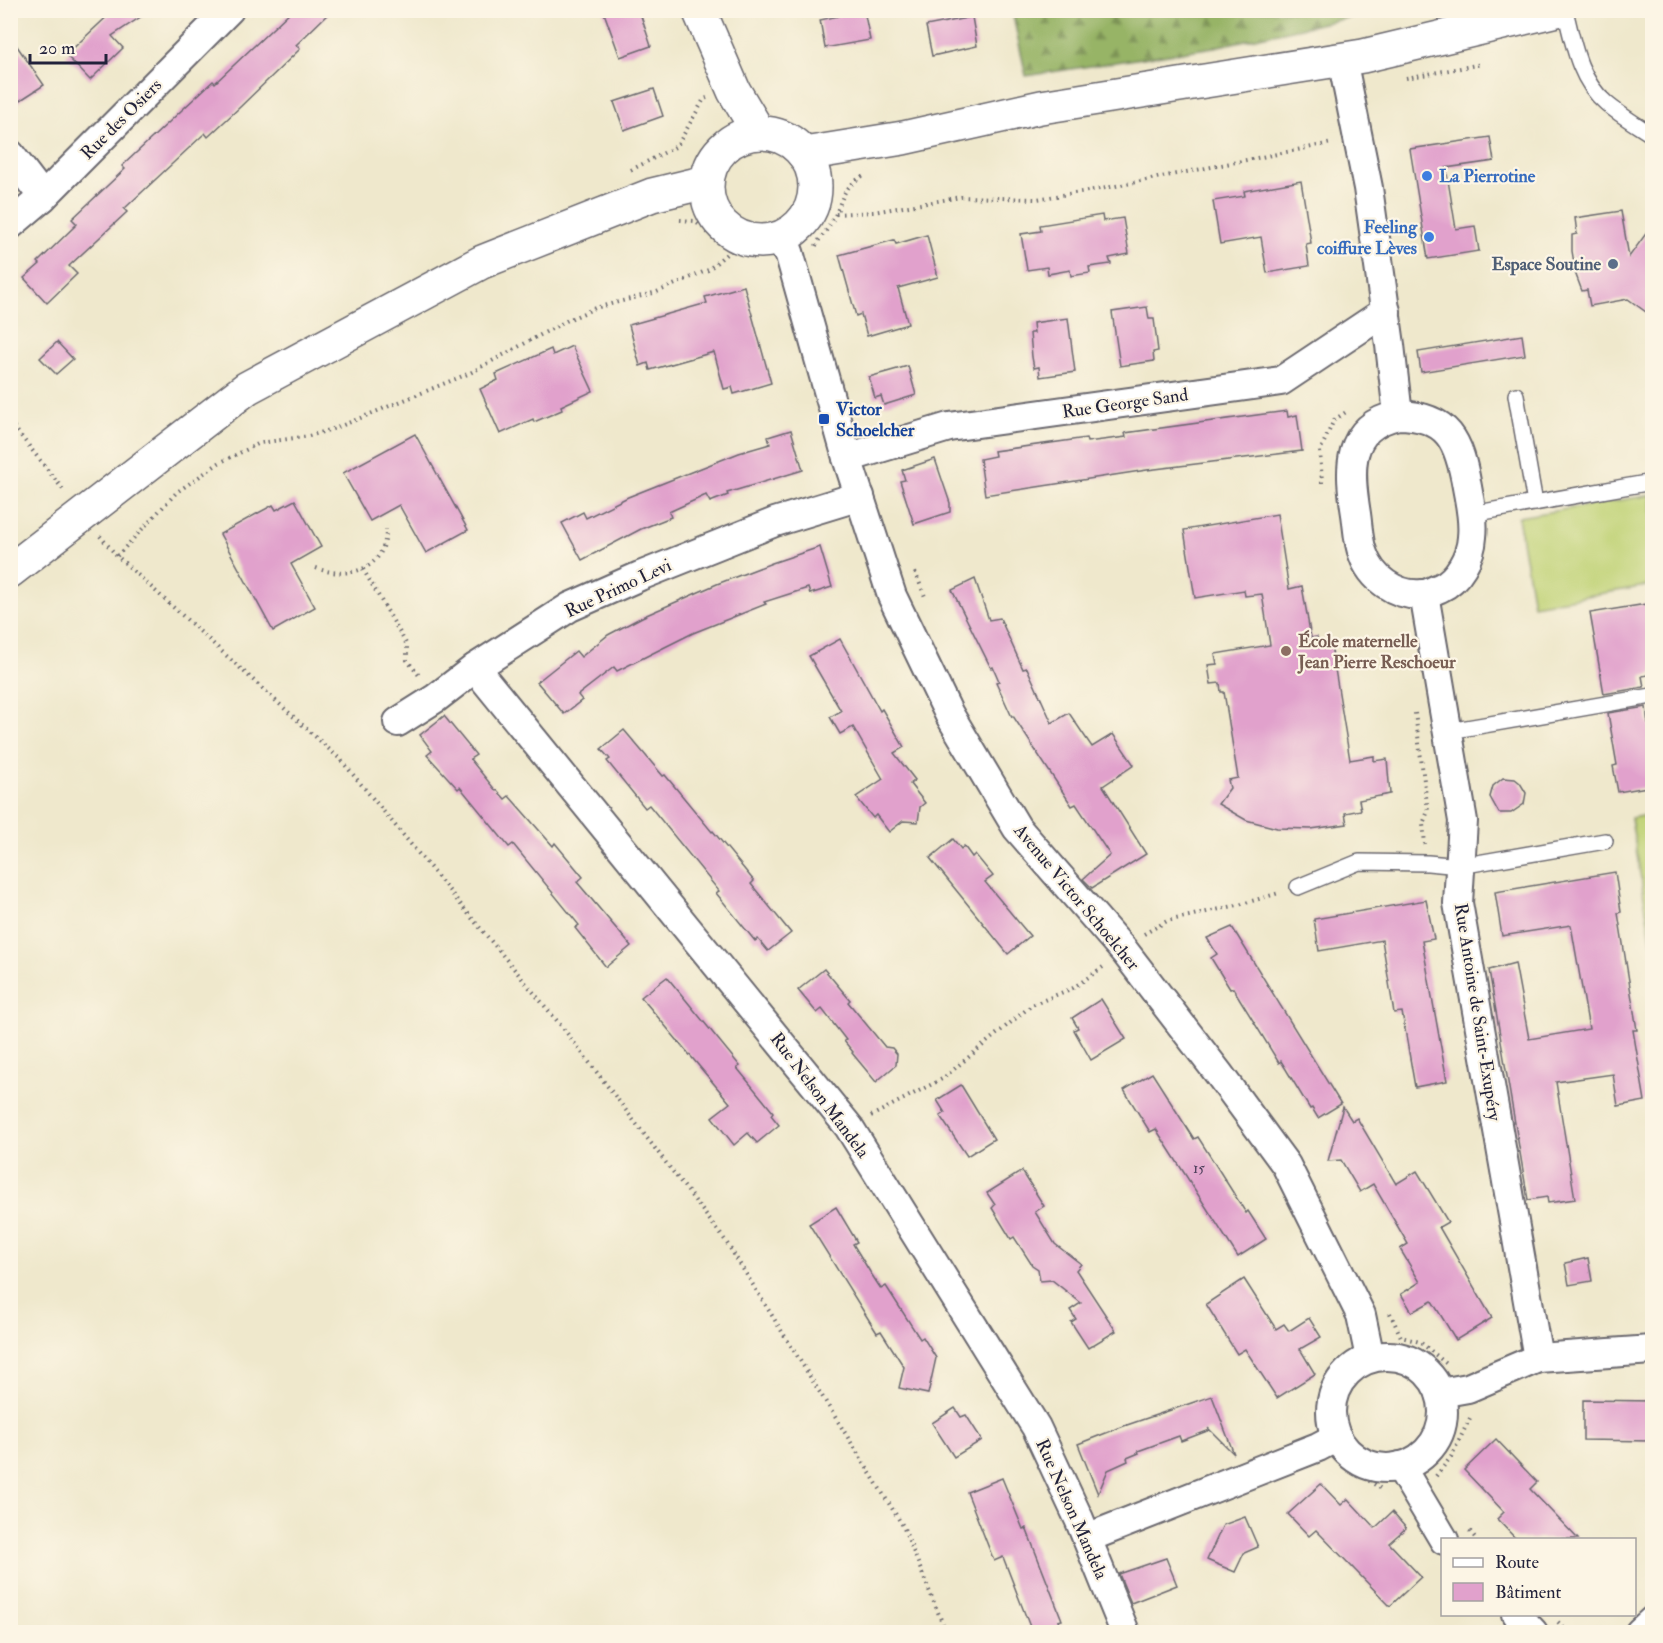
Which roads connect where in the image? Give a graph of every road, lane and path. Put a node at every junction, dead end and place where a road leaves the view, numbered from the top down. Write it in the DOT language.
graph roads {
  1 [pos="230,10"];
  2 [pos="699,10"];
  3 [pos="1557,10"];
  4 [pos="1565,10"];
  5 [pos="1353,57"];
  6 [pos="734,91"];
  7 [pos="759,133"];
  8 [pos="1653,135"];
  9 [pos="1336,142"];
  10 [pos="10,154"];
  11 [pos="804,154"];
  12 [pos="710,170"];
  13 [pos="867,173"];
  14 [pos="43,197"];
  15 [pos="624,206"];
  16 [pos="836,214"];
  17 [pos="673,220"];
  18 [pos="10,225"];
  19 [pos="732,249"];
  20 [pos="768,251"];
  21 [pos="818,256"];
  22 [pos="1386,311"];
  23 [pos="1516,395"];
  24 [pos="1349,409"];
  25 [pos="1398,415"];
  26 [pos="10,422"];
  27 [pos="847,458"];
  28 [pos="1653,482"];
  29 [pos="1322,483"];
  30 [pos="860,496"];
  31 [pos="1535,503"];
  32 [pos="1472,514"];
  33 [pos="82,515"];
  34 [pos="386,529"];
  35 [pos="117,556"];
  36 [pos="911,563"];
  37 [pos="316,568"];
  38 [pos="363,568"];
  39 [pos="10,571"];
  40 [pos="1424,594"];
  41 [pos="928,605"];
  42 [pos="475,668"];
  43 [pos="1653,696"];
  44 [pos="436,698"];
  45 [pos="398,722"];
  46 [pos="1449,731"];
  47 [pos="1605,841"];
  48 [pos="1460,866"];
  49 [pos="1298,887"];
  50 [pos="1131,945"];
  51 [pos="1095,959"];
  52 [pos="1110,976"];
  53 [pos="849,1127"];
  54 [pos="1389,1312"];
  55 [pos="1653,1350"];
  56 [pos="1361,1355"];
  57 [pos="1538,1358"];
  58 [pos="1465,1401"];
  59 [pos="1328,1442"];
  60 [pos="1400,1466"];
  61 [pos="1437,1480"];
  62 [pos="1383,1490"];
  63 [pos="1454,1532"];
  64 [pos="1087,1538"];
  65 [pos="1474,1538"];
  66 [pos="1518,1616"];
  67 [pos="1653,1621"];
  68 [pos="945,1632"];
  69 [pos="1125,1632"];
  70 [pos="1533,1632"];
  71 [pos="1640,1632"];
  1 -- 14 [label="street, Rue des Osiers"];
  2 -- 6 [label="street"];
  3 -- 5 [label="street"];
  4 -- 8 [label="lane"];
  5 -- 11 [label="street"];
  5 -- 22 [label="street"];
  6 -- 7 [label="street"];
  6 -- 12 [label="street"];
  6 -- 15 [label="path"];
  7 -- 11 [label="street"];
  7 -- 12 [label="street"];
  9 -- 16 [label="path"];
  10 -- 14 [label="street"];
  11 -- 20 [label="street"];
  12 -- 15 [label="street"];
  12 -- 20 [label="street"];
  13 -- 16 [label="path"];
  14 -- 18 [label="street, Rue des Osiers"];
  15 -- 33 [label="street"];
  16 -- 21 [label="path"];
  17 -- 19 [label="path"];
  19 -- 20 [label="path"];
  19 -- 35 [label="path"];
  20 -- 27 [label="street, Avenue Victor Schoelcher"];
  22 -- 25 [label="street"];
  22 -- 27 [label="street, Rue George Sand"];
  23 -- 31 [label="lane"];
  24 -- 29 [label="path"];
  25 -- 32 [label="street"];
  25 -- 40 [label="street"];
  26 -- 33 [label="path"];
  27 -- 30 [label="street, Avenue Victor Schoelcher"];
  28 -- 31 [label="lane"];
  30 -- 42 [label="street, Rue Primo Levi"];
  30 -- 50 [label="street, Avenue Victor Schoelcher"];
  31 -- 32 [label="lane"];
  32 -- 40 [label="street"];
  33 -- 35 [label="path"];
  33 -- 39 [label="street"];
  34 -- 38 [label="path"];
  35 -- 68 [label="path"];
  36 -- 41 [label="path"];
  37 -- 38 [label="path"];
  38 -- 44 [label="path"];
  40 -- 46 [label="street, Rue Antoine de Saint-Exupéry"];
  42 -- 44 [label="street, Rue Primo Levi"];
  42 -- 53 [label="street, Rue Nelson Mandela"];
  43 -- 46 [label="lane"];
  44 -- 45 [label="street, Rue Primo Levi"];
  46 -- 48 [label="street, Rue Antoine de Saint-Exupéry"];
  47 -- 48 [label="lane"];
  48 -- 49 [label="lane"];
  48 -- 57 [label="street, Rue Antoine de Saint-Exupéry"];
  49 -- 50 [label="path"];
  50 -- 51 [label="path"];
  50 -- 52 [label="path"];
  50 -- 53 [label="path"];
  50 -- 56 [label="street, Avenue Victor Schoelcher"];
  53 -- 64 [label="street, Rue Nelson Mandela"];
  54 -- 58 [label="path"];
  55 -- 57 [label="street"];
  56 -- 58 [label="street"];
  56 -- 59 [label="street"];
  56 -- 59 [label="path"];
  57 -- 58 [label="street"];
  58 -- 60 [label="street"];
  58 -- 61 [label="path"];
  59 -- 60 [label="street"];
  59 -- 62 [label="path"];
  59 -- 64 [label="street"];
  60 -- 63 [label="street"];
  63 -- 65 [label="path"];
  64 -- 69 [label="street, Rue Nelson Mandela"];
  66 -- 70 [label="street"];
  67 -- 71 [label="street"];
}
